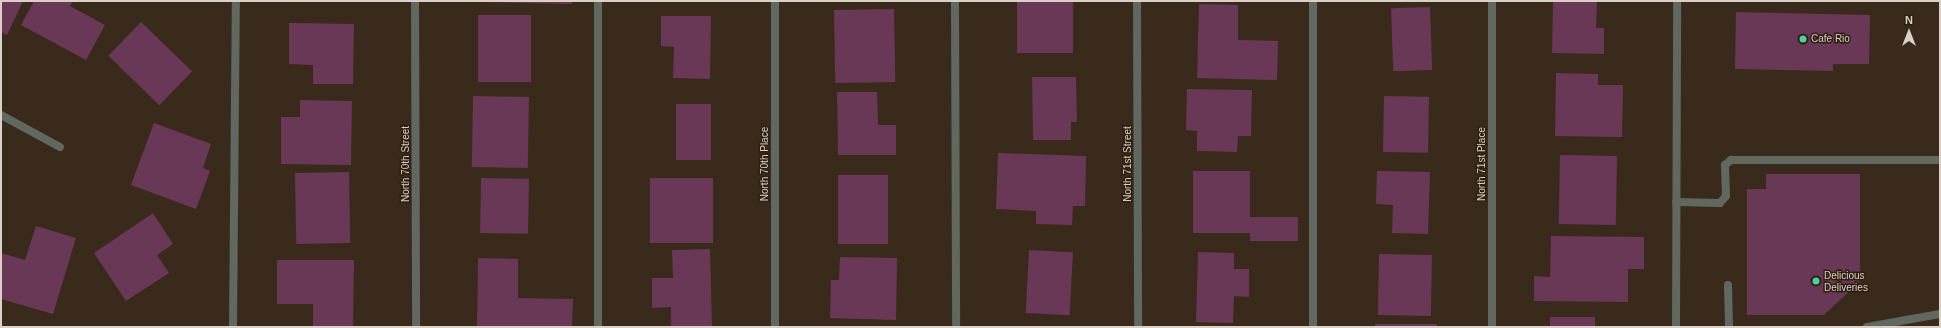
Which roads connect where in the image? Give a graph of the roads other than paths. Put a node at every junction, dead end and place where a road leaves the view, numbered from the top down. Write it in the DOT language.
graph roads {
  1 [pos="236,1"];
  2 [pos="415,1"];
  3 [pos="598,1"];
  4 [pos="775,1"];
  5 [pos="955,1"];
  6 [pos="1137,1"];
  7 [pos="1314,1"];
  8 [pos="1492,1"];
  9 [pos="1677,1"];
  10 [pos="1,115"];
  11 [pos="60,147"];
  12 [pos="1940,160"];
  13 [pos="1676,202"];
  14 [pos="1728,285"];
  15 [pos="1940,314"];
  16 [pos="233,327"];
  17 [pos="416,327"];
  18 [pos="598,327"];
  19 [pos="775,327"];
  20 [pos="956,327"];
  21 [pos="1138,327"];
  22 [pos="1314,327"];
  23 [pos="1492,327"];
  24 [pos="1676,327"];
  25 [pos="1729,327"];
  26 [pos="1867,327"];
  1 -- 16 [label="street"];
  2 -- 17 [label="street, North 70th Street"];
  3 -- 18 [label="street"];
  4 -- 19 [label="street, North 70th Place"];
  5 -- 20 [label="street"];
  6 -- 21 [label="street, North 71st Street"];
  7 -- 22 [label="street"];
  8 -- 23 [label="street, North 71st Place"];
  9 -- 13 [label="street"];
  10 -- 11 [label="street"];
  12 -- 13 [label="street"];
  13 -- 24 [label="street"];
  14 -- 25 [label="street"];
  15 -- 26 [label="street"];
}
